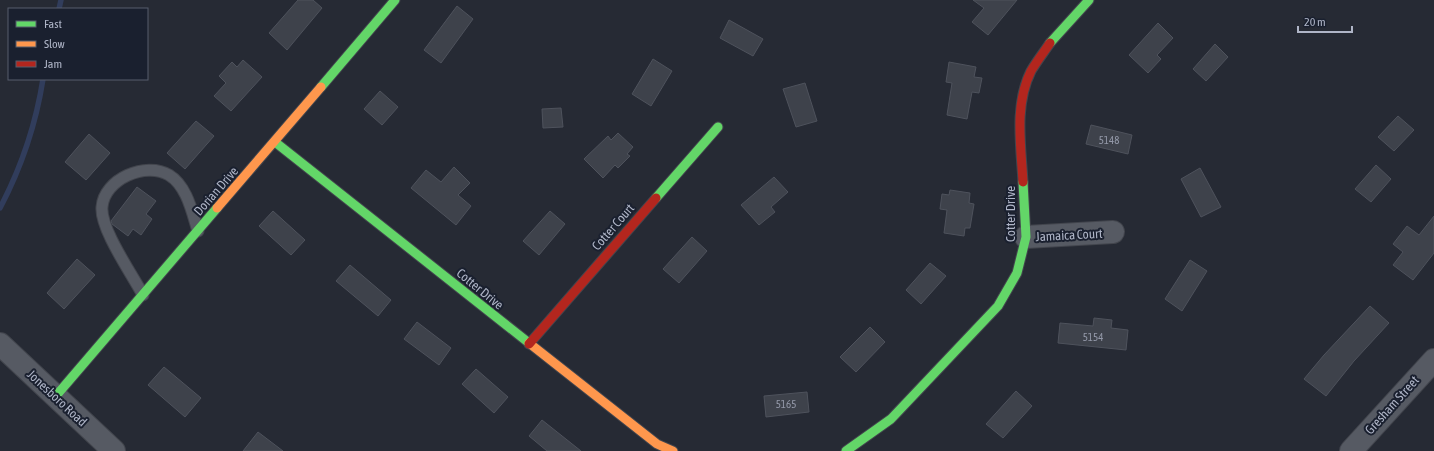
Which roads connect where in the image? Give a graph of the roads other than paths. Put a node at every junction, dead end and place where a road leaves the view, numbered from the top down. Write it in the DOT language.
graph roads {
  1 [pos="395,0"];
  2 [pos="1089,0"];
  3 [pos="718,127"];
  4 [pos="275,142"];
  5 [pos="198,231"];
  6 [pos="1113,232"];
  7 [pos="1026,237"];
  8 [pos="143,295"];
  9 [pos="0,344"];
  10 [pos="529,344"];
  11 [pos="1434,360"];
  12 [pos="55,397"];
  13 [pos="114,451"];
  14 [pos="673,451"];
  15 [pos="846,451"];
  16 [pos="1351,451"];
  1 -- 4 [label="street, Dorian Drive"];
  2 -- 7 [label="street, Cotter Drive"];
  3 -- 10 [label="street, Cotter Court"];
  4 -- 5 [label="street, Dorian Drive"];
  4 -- 10 [label="street, Cotter Drive"];
  5 -- 8 [label="street, Dorian Drive"];
  5 -- 8 [label="lane"];
  6 -- 7 [label="street, Jamaica Court"];
  7 -- 15 [label="street, Cotter Drive"];
  8 -- 12 [label="street, Dorian Drive"];
  9 -- 12 [label="street, Jonesboro Road"];
  10 -- 14 [label="street, Cotter Drive"];
  11 -- 16 [label="street, Gresham Street"];
  12 -- 13 [label="street, Jonesboro Road"];
}
